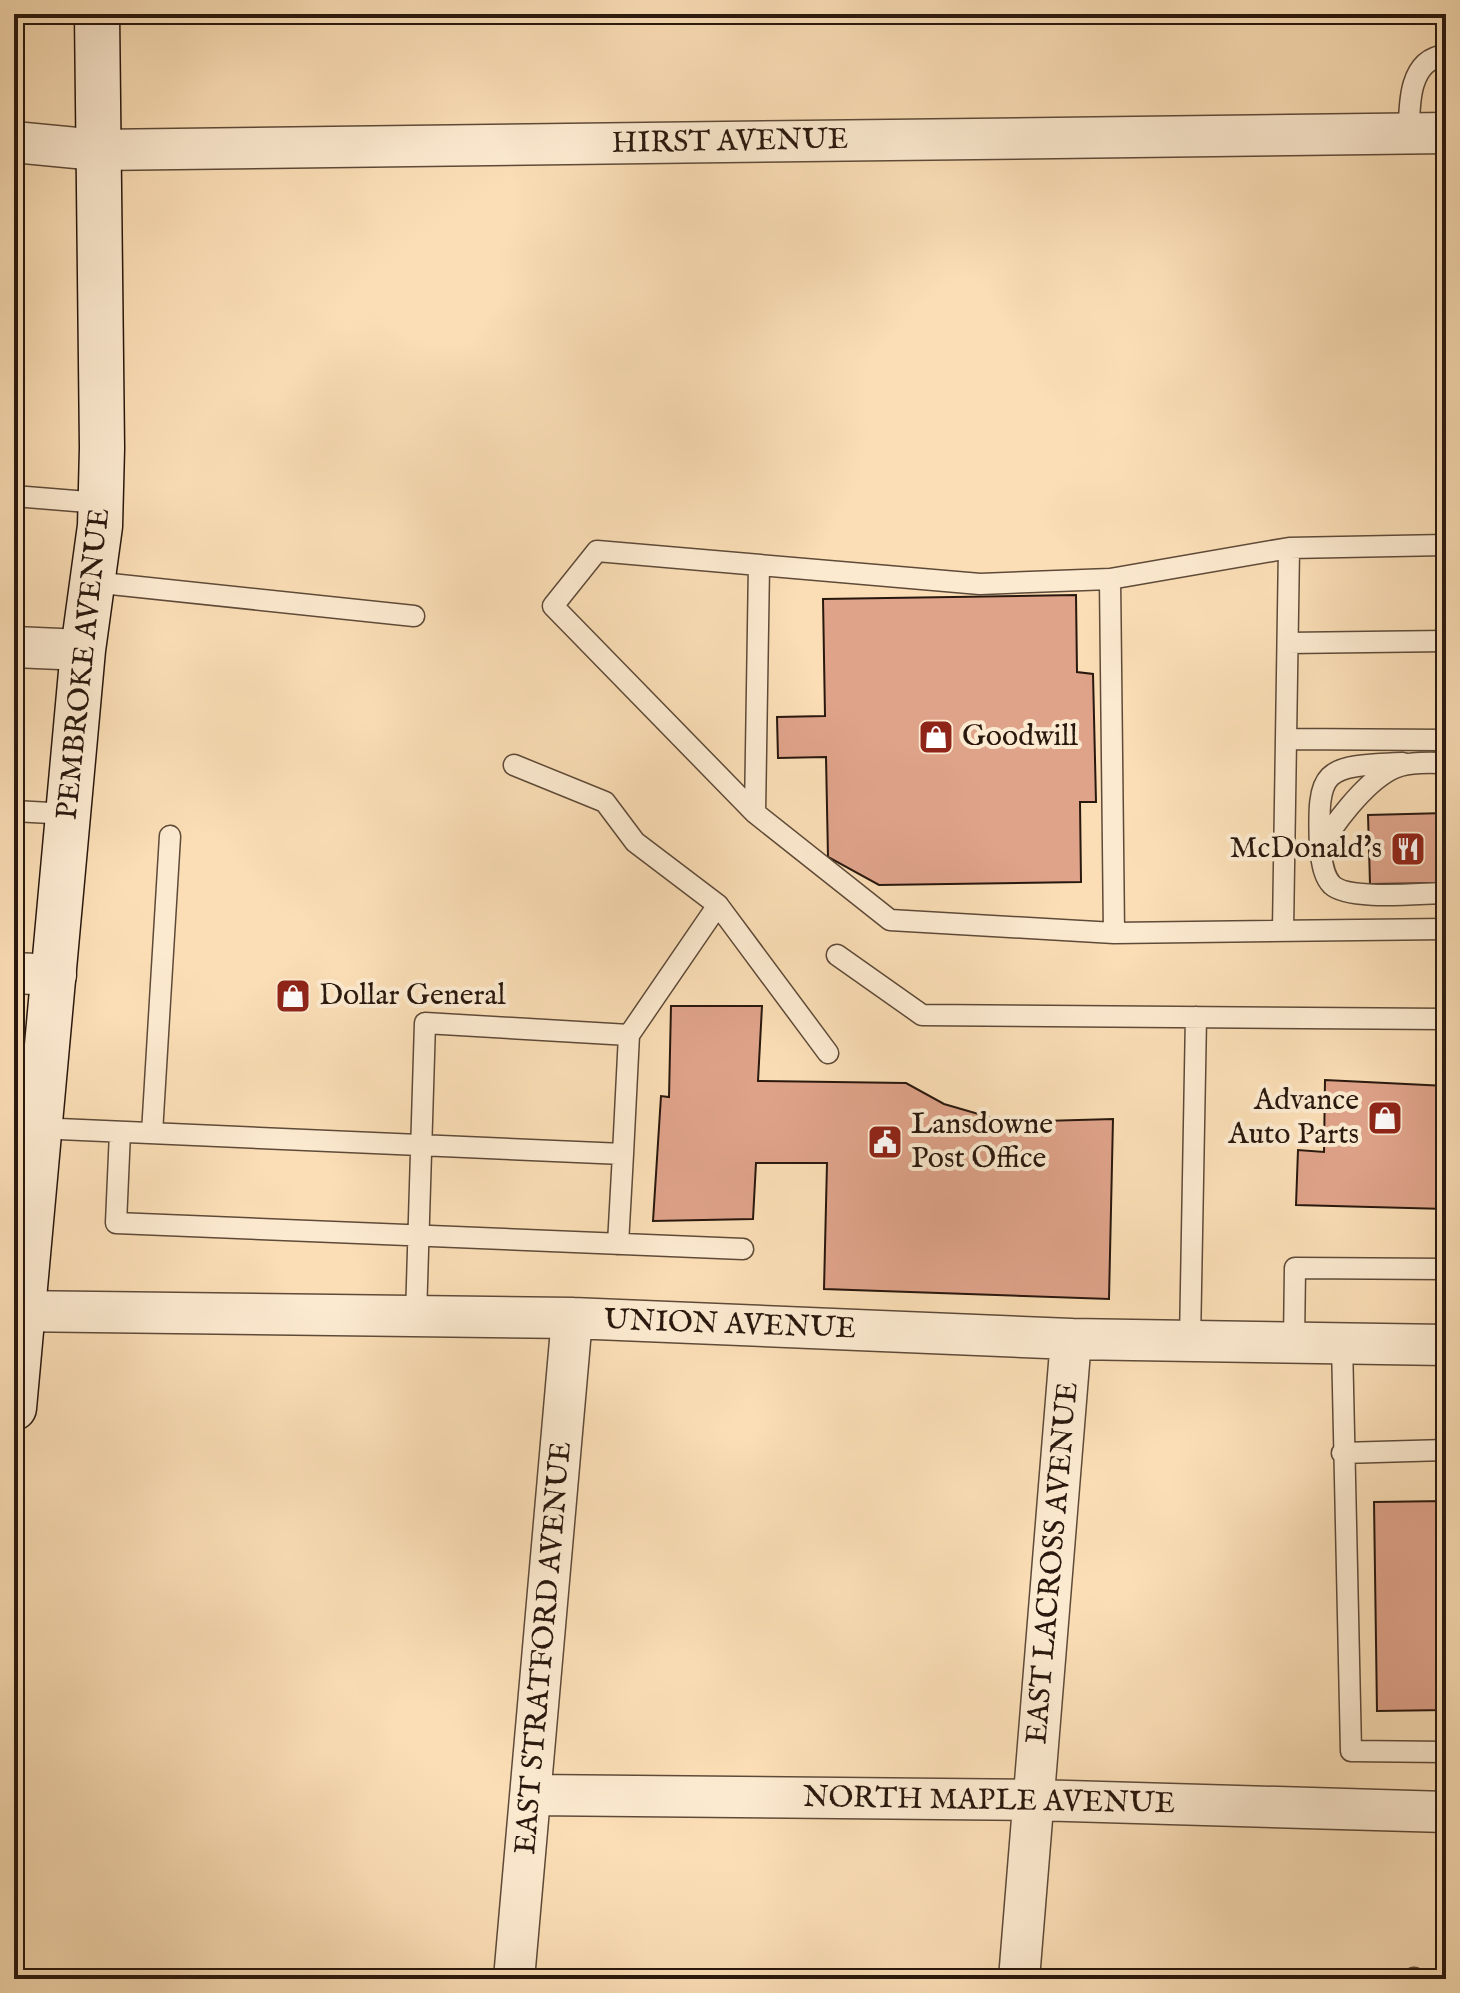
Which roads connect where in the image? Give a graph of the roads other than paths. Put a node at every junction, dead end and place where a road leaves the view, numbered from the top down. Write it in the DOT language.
graph roads {
  1 [pos="97,14"];
  2 [pos="1446,55"];
  3 [pos="1428,134"];
  4 [pos="14,142"];
  5 [pos="97,150"];
  6 [pos="14,496"];
  7 [pos="100,503"];
  8 [pos="1446,545"];
  9 [pos="1289,548"];
  10 [pos="759,565"];
  11 [pos="1110,579"];
  12 [pos="92,582"];
  13 [pos="414,616"];
  14 [pos="1446,641"];
  15 [pos="1288,643"];
  16 [pos="14,647"];
  17 [pos="83,650"];
  18 [pos="1286,739"];
  19 [pos="1446,740"];
  20 [pos="1415,763"];
  21 [pos="1446,763"];
  22 [pos="514,765"];
  23 [pos="14,811"];
  24 [pos="755,813"];
  25 [pos="69,814"];
  26 [pos="170,836"];
  27 [pos="1320,849"];
  28 [pos="1446,893"];
  29 [pos="718,905"];
  30 [pos="1446,929"];
  31 [pos="1283,930"];
  32 [pos="1114,933"];
  33 [pos="837,955"];
  34 [pos="35,974"];
  35 [pos="1196,1017"];
  36 [pos="1446,1019"];
  37 [pos="629,1035"];
  38 [pos="828,1053"];
  39 [pos="28,1128"];
  40 [pos="120,1132"];
  41 [pos="152,1133"];
  42 [pos="422,1145"];
  43 [pos="623,1154"];
  44 [pos="421,1235"];
  45 [pos="618,1244"];
  46 [pos="743,1249"];
  47 [pos="1446,1269"];
  48 [pos="18,1312"];
  49 [pos="416,1316"];
  50 [pos="572,1318"];
  51 [pos="1071,1339"];
  52 [pos="1190,1341"];
  53 [pos="1294,1342"];
  54 [pos="1342,1343"];
  55 [pos="1446,1345"];
  56 [pos="14,1408"];
  57 [pos="1446,1450"];
  58 [pos="1342,1453"];
  59 [pos="1446,1752"];
  60 [pos="532,1795"];
  61 [pos="1034,1800"];
  62 [pos="1446,1812"];
  63 [pos="514,1979"];
  64 [pos="1019,1979"];
  1 -- 5 [label="street, PEMBROKE AVENUE"];
  2 -- 3 [label="lane"];
  3 -- 5 [label="street, HIRST AVENUE"];
  4 -- 5 [label="street, HIRST AVENUE"];
  5 -- 7 [label="street, PEMBROKE AVENUE"];
  6 -- 7 [label="lane"];
  7 -- 12 [label="street, PEMBROKE AVENUE"];
  8 -- 9 [label="lane"];
  9 -- 11 [label="lane"];
  9 -- 15 [label="lane"];
  10 -- 11 [label="lane"];
  10 -- 24 [label="lane"];
  10 -- 24 [label="lane"];
  11 -- 32 [label="lane"];
  12 -- 13 [label="lane"];
  12 -- 17 [label="street, PEMBROKE AVENUE"];
  14 -- 15 [label="lane"];
  15 -- 18 [label="lane"];
  16 -- 17 [label="street"];
  17 -- 25 [label="street, PEMBROKE AVENUE"];
  18 -- 19 [label="lane"];
  18 -- 31 [label="lane"];
  20 -- 21 [label="lane"];
  20 -- 27 [label="lane"];
  20 -- 27 [label="lane"];
  22 -- 29 [label="lane"];
  23 -- 25 [label="lane"];
  24 -- 32 [label="lane"];
  25 -- 34 [label="street, PEMBROKE AVENUE"];
  26 -- 41 [label="lane"];
  27 -- 28 [label="lane"];
  29 -- 37 [label="lane"];
  29 -- 38 [label="lane"];
  30 -- 31 [label="lane"];
  31 -- 32 [label="lane"];
  33 -- 35 [label="lane"];
  34 -- 39 [label="street, PEMBROKE AVENUE"];
  35 -- 36 [label="lane"];
  35 -- 52 [label="lane"];
  37 -- 42 [label="lane"];
  37 -- 43 [label="lane"];
  39 -- 40 [label="lane"];
  39 -- 48 [label="street, PEMBROKE AVENUE"];
  40 -- 41 [label="lane"];
  40 -- 44 [label="lane"];
  41 -- 42 [label="lane"];
  42 -- 43 [label="lane"];
  42 -- 44 [label="lane"];
  43 -- 45 [label="lane"];
  44 -- 45 [label="lane"];
  44 -- 49 [label="lane"];
  45 -- 46 [label="lane"];
  47 -- 53 [label="lane"];
  48 -- 49 [label="street, UNION AVENUE"];
  48 -- 56 [label="street, PEMBROKE AVENUE"];
  49 -- 50 [label="street, UNION AVENUE"];
  50 -- 51 [label="street, UNION AVENUE"];
  50 -- 60 [label="street, EAST STRATFORD AVENUE"];
  51 -- 52 [label="street, UNION AVENUE"];
  51 -- 61 [label="street, EAST LACROSS AVENUE"];
  52 -- 53 [label="street, UNION AVENUE"];
  53 -- 54 [label="street, UNION AVENUE"];
  54 -- 55 [label="street, UNION AVENUE"];
  54 -- 58 [label="lane"];
  57 -- 58 [label="lane"];
  58 -- 59 [label="lane"];
  60 -- 61 [label="street, NORTH MAPLE AVENUE"];
  60 -- 63 [label="street, EAST STRATFORD AVENUE"];
  61 -- 62 [label="street, NORTH MAPLE AVENUE"];
  61 -- 64 [label="street, EAST LACROSS AVENUE"];
}
